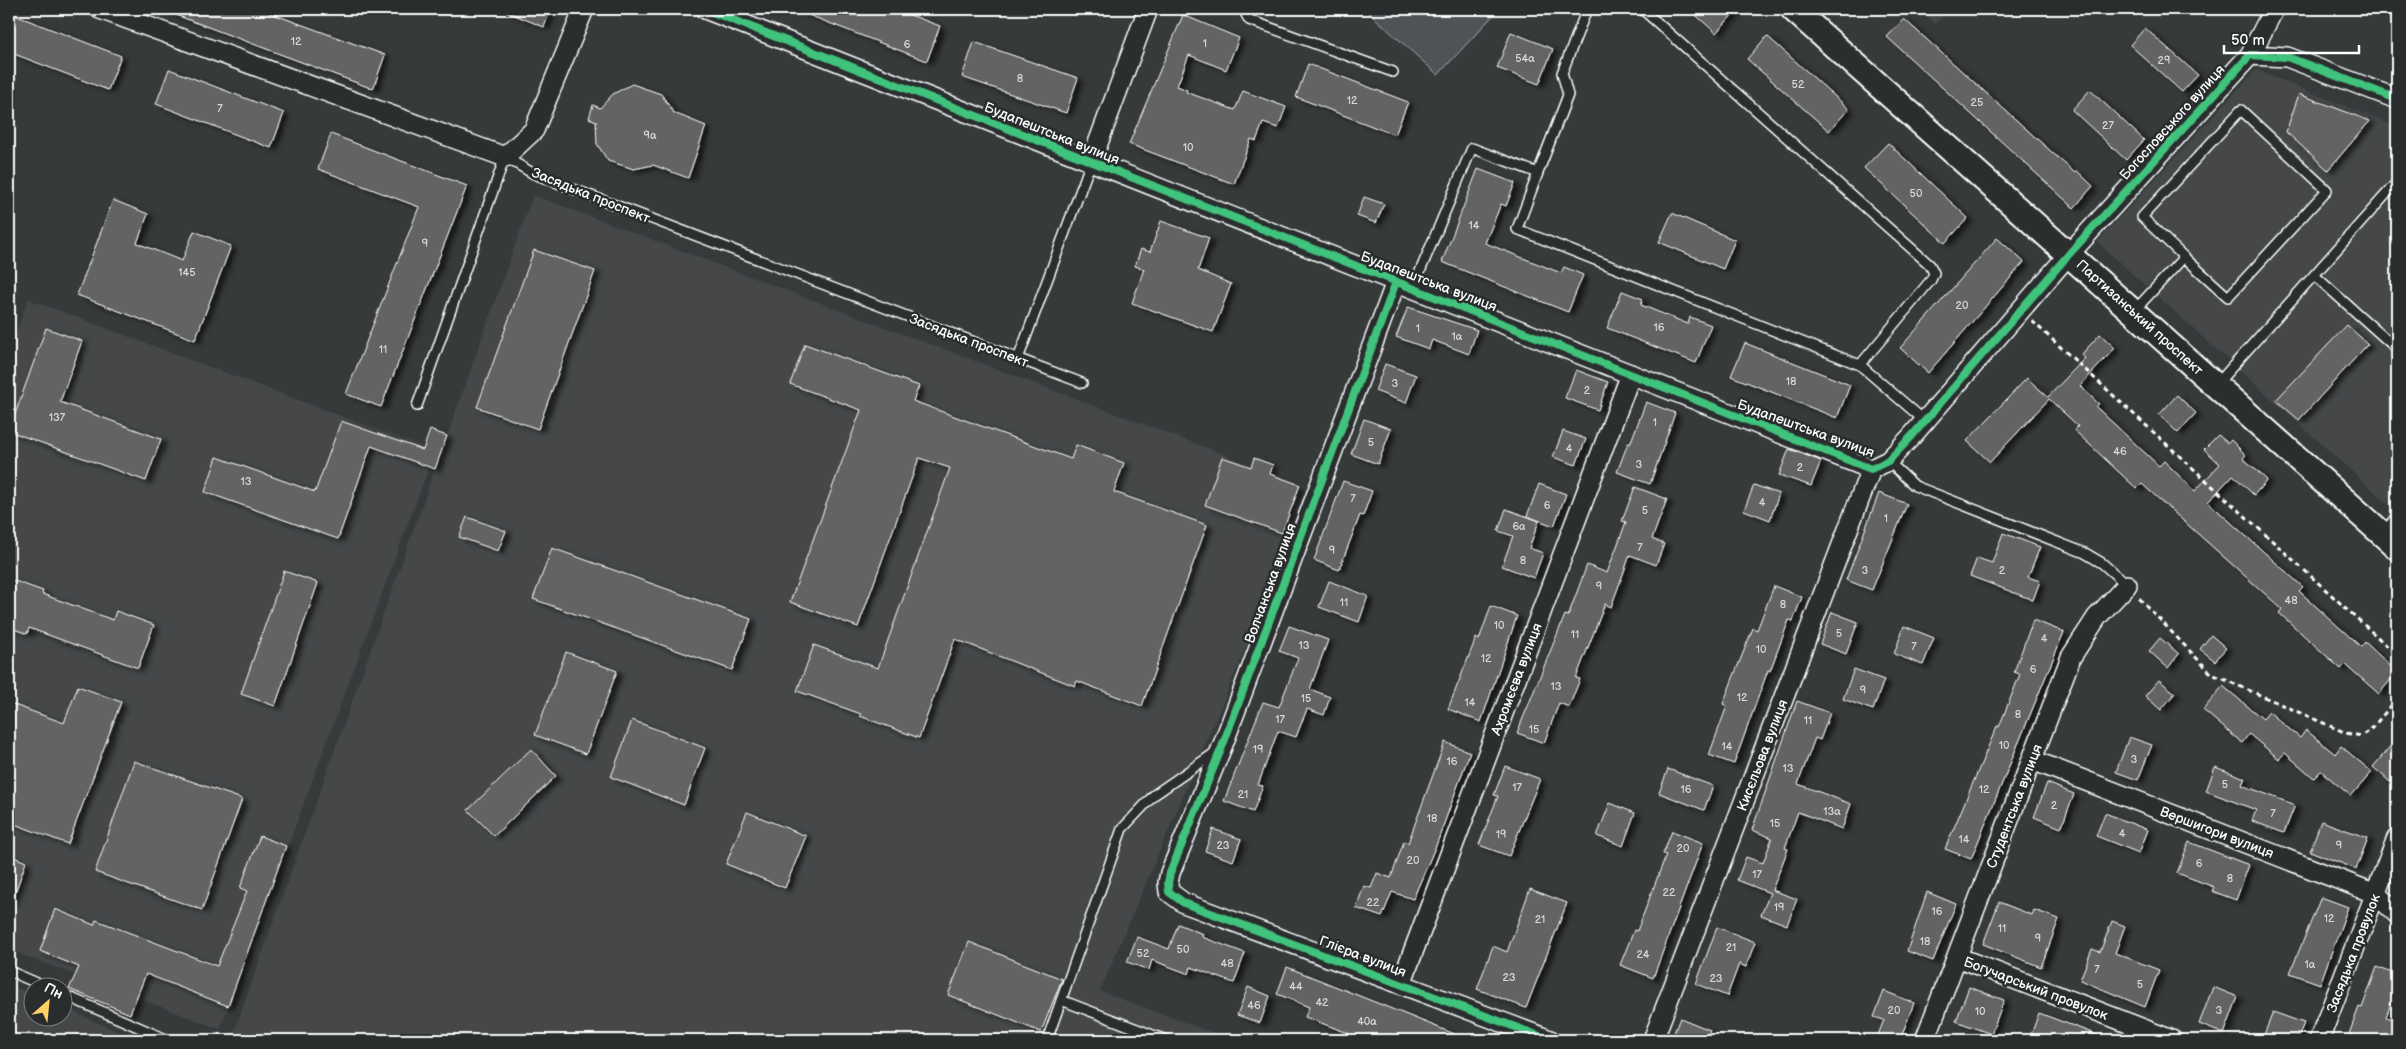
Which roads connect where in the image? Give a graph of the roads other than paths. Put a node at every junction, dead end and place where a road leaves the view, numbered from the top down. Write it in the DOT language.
graph roads {
  1 [pos="100,9"];
  2 [pos="584,9"];
  3 [pos="704,9"];
  4 [pos="1148,9"];
  5 [pos="1243,9"];
  6 [pos="1587,9"];
  7 [pos="1642,9"];
  8 [pos="1793,9"];
  9 [pos="2274,9"];
  10 [pos="2250,55"];
  11 [pos="1394,72"];
  12 [pos="2397,99"];
  13 [pos="505,157"];
  14 [pos="1091,162"];
  15 [pos="1538,172"];
  16 [pos="2397,182"];
  17 [pos="2070,254"];
  18 [pos="2184,257"];
  19 [pos="2314,275"];
  20 [pos="1405,285"];
  21 [pos="2133,312"];
  22 [pos="2397,349"];
  23 [pos="1018,359"];
  24 [pos="1860,365"];
  25 [pos="1631,374"];
  26 [pos="1082,383"];
  27 [pos="2216,385"];
  28 [pos="417,406"];
  29 [pos="1924,421"];
  30 [pos="1888,462"];
  31 [pos="1871,469"];
  32 [pos="2392,533"];
  33 [pos="2127,585"];
  34 [pos="1222,747"];
  35 [pos="2032,760"];
  36 [pos="2397,838"];
  37 [pos="1169,892"];
  38 [pos="2376,894"];
  39 [pos="2397,914"];
  40 [pos="1956,957"];
  41 [pos="9,971"];
  42 [pos="22,977"];
  43 [pos="1401,984"];
  44 [pos="72,998"];
  45 [pos="1061,1000"];
  46 [pos="168,1040"];
  47 [pos="1046,1040"];
  48 [pos="1166,1040"];
  49 [pos="1550,1040"];
  50 [pos="1653,1040"];
  51 [pos="1925,1040"];
  52 [pos="2172,1040"];
  53 [pos="2319,1040"];
  1 -- 13 [label="street, Засядька проспект"];
  2 -- 13 [label="street"];
  3 -- 14 [label="street, Будапештська вулиця"];
  4 -- 14 [label="street"];
  5 -- 11 [label="lane"];
  6 -- 15 [label="lane"];
  7 -- 24 [label="lane"];
  8 -- 17 [label="street, Партизанський проспект"];
  9 -- 10 [label="street, Богословського вулиця"];
  10 -- 12 [label="street"];
  10 -- 17 [label="street, Богословського вулиця"];
  13 -- 23 [label="lane, Засядька проспект"];
  13 -- 28 [label="lane"];
  14 -- 20 [label="street, Будапештська вулиця"];
  14 -- 23 [label="lane"];
  15 -- 20 [label="lane"];
  15 -- 24 [label="lane"];
  16 -- 19 [label="lane"];
  17 -- 21 [label="street, Партизанський проспект"];
  17 -- 29 [label="street, Будапештська вулиця"];
  18 -- 18 [label="lane"];
  18 -- 21 [label="lane"];
  19 -- 22 [label="lane"];
  19 -- 27 [label="lane"];
  20 -- 25 [label="street, Будапештська вулиця"];
  20 -- 34 [label="street, Волчанська вулиця"];
  21 -- 27 [label="street, Партизанський проспект"];
  23 -- 26 [label="lane, Засядька проспект"];
  24 -- 29 [label="lane"];
  25 -- 31 [label="street, Будапештська вулиця"];
  25 -- 43 [label="street, Ахромєєва вулиця"];
  27 -- 32 [label="street, Партизанський проспект"];
  29 -- 30 [label="street, Будапештська вулиця"];
  30 -- 31 [label="street, Будапештська вулиця"];
  30 -- 33 [label="lane"];
  31 -- 50 [label="street, Кисєльова вулиця"];
  33 -- 35 [label="street, Студентська вулиця"];
  34 -- 37 [label="street, Волчанська вулиця"];
  34 -- 45 [label="lane"];
  35 -- 38 [label="street, Вершигори вулиця"];
  35 -- 40 [label="street, Студентська вулиця"];
  36 -- 38 [label="street, Засядька провулок"];
  37 -- 43 [label="street, Глієра вулиця"];
  38 -- 39 [label="street, Вершигори вулиця"];
  38 -- 53 [label="street, Засядька провулок"];
  40 -- 51 [label="street, Студентська вулиця"];
  40 -- 52 [label="street, Богучарський провулок"];
  41 -- 42 [label="lane"];
  43 -- 49 [label="street, Глієра вулиця"];
  44 -- 46 [label="lane"];
  45 -- 47 [label="lane"];
  45 -- 48 [label="lane"];
}
